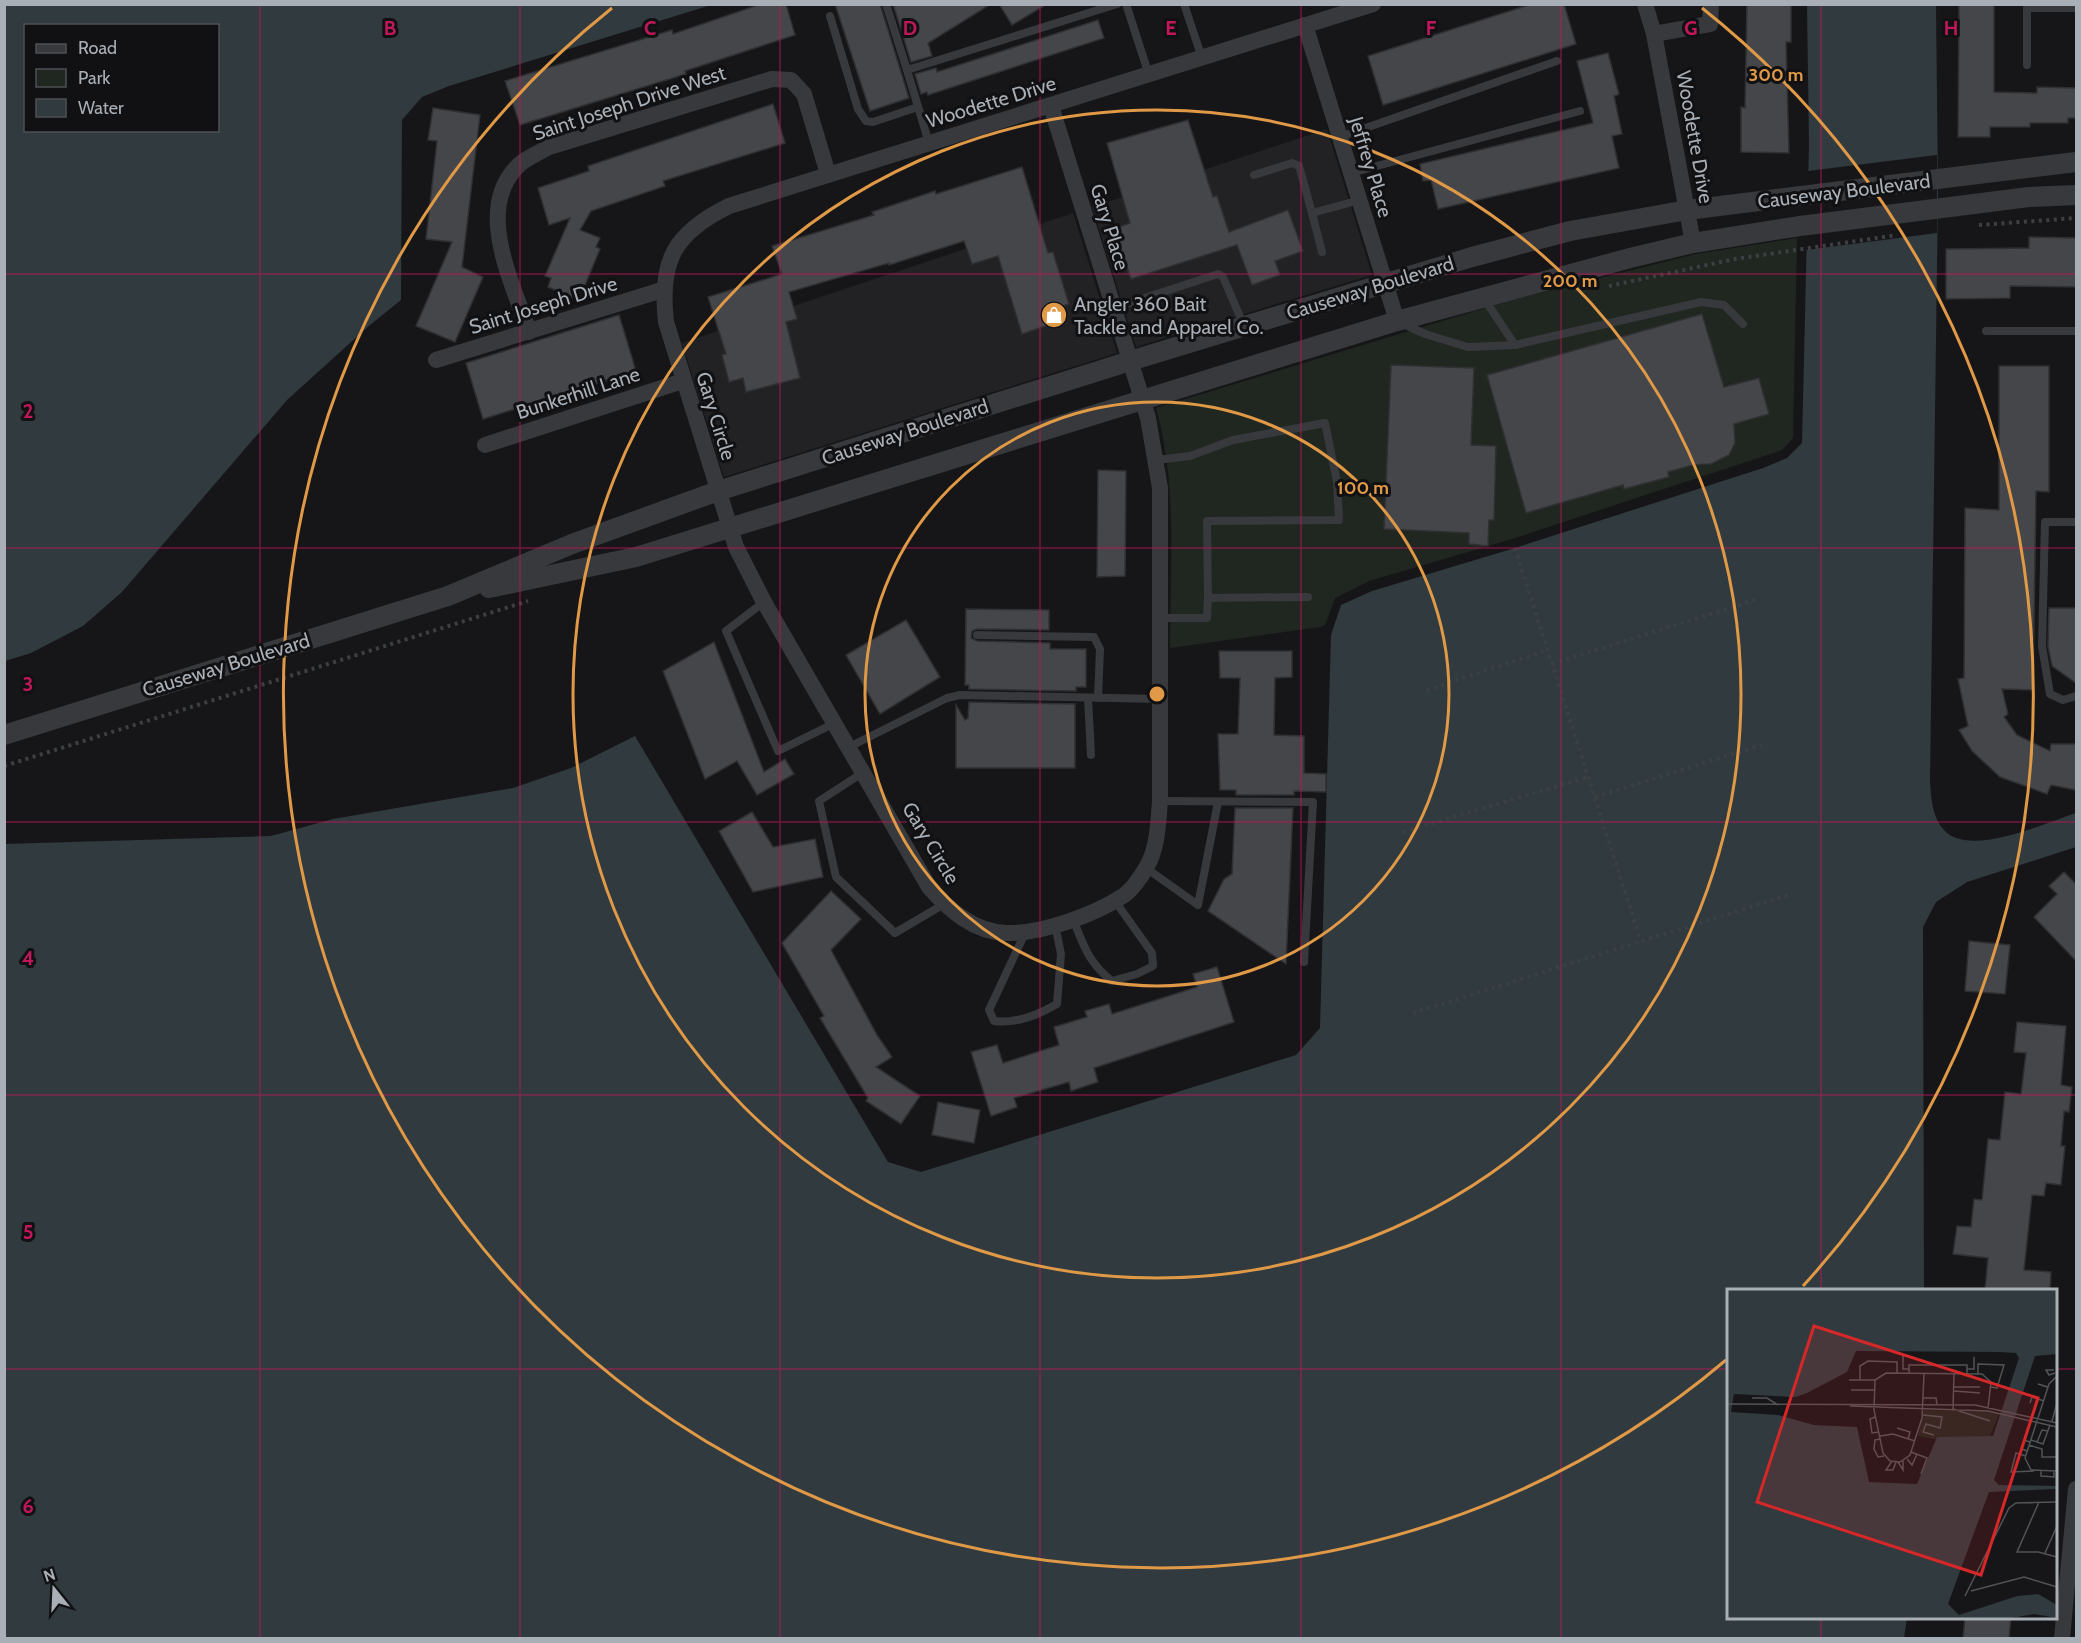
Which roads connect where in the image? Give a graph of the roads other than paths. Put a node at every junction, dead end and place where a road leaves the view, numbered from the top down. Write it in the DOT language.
graph roads {
  1 [pos="886,4"];
  2 [pos="1117,4"];
  3 [pos="1126,4"];
  4 [pos="1184,4"];
  5 [pos="1373,4"];
  6 [pos="1645,4"];
  7 [pos="1711,4"];
  8 [pos="2076,8"];
  9 [pos="830,16"];
  10 [pos="1305,26"];
  11 [pos="1654,34"];
  12 [pos="1202,58"];
  13 [pos="1557,61"];
  14 [pos="2027,65"];
  15 [pos="907,70"];
  16 [pos="1149,75"];
  17 [pos="1051,106"];
  18 [pos="918,107"];
  19 [pos="1580,111"];
  20 [pos="1340,137"];
  21 [pos="929,143"];
  22 [pos="2076,162"];
  23 [pos="1351,173"];
  24 [pos="828,174"];
  25 [pos="1254,175"];
  26 [pos="2076,195"];
  27 [pos="1360,200"];
  28 [pos="1687,210"];
  29 [pos="1312,213"];
  30 [pos="1693,243"];
  31 [pos="1322,252"];
  32 [pos="1386,283"];
  33 [pos="662,290"];
  34 [pos="1482,297"];
  35 [pos="1114,308"];
  36 [pos="1397,321"];
  37 [pos="1743,324"];
  38 [pos="1244,326"];
  39 [pos="1986,331"];
  40 [pos="2076,331"];
  41 [pos="528,332"];
  42 [pos="1515,345"];
  43 [pos="436,360"];
  44 [pos="1130,361"];
  45 [pos="683,381"];
  46 [pos="1142,400"];
  47 [pos="485,445"];
  48 [pos="1157,460"];
  49 [pos="718,491"];
  50 [pos="2076,522"];
  51 [pos="730,529"];
  52 [pos="448,596"];
  53 [pos="1308,597"];
  54 [pos="1208,598"];
  55 [pos="764,602"];
  56 [pos="1160,618"];
  57 [pos="976,635"];
  58 [pos="2076,696"];
  59 [pos="1088,698"];
  60 [pos="1098,698"];
  61 [pos="1160,699"];
  62 [pos="835,723"];
  63 [pos="4,735"];
  64 [pos="849,747"];
  65 [pos="1091,755"];
  66 [pos="864,771"];
  67 [pos="1160,801"];
  68 [pos="1218,802"];
  69 [pos="1146,868"];
  70 [pos="1114,901"];
  71 [pos="944,904"];
  72 [pos="1074,919"];
  73 [pos="1055,924"];
  74 [pos="1026,931"];
  75 [pos="1304,962"];
  76 [pos="2076,1489"];
  77 [pos="2062,1638"];
  1 -- 15 [label="lane"];
  2 -- 15 [label="lane"];
  3 -- 16 [label="lane"];
  4 -- 12 [label="lane"];
  5 -- 10 [label="street, Woodette Drive"];
  6 -- 11 [label="street, Woodette Drive"];
  7 -- 11 [label="street"];
  8 -- 14 [label="lane"];
  9 -- 18 [label="lane"];
  10 -- 12 [label="street, Woodette Drive"];
  10 -- 20 [label="street, Jeffrey Place"];
  11 -- 28 [label="street, Woodette Drive"];
  12 -- 16 [label="street, Woodette Drive"];
  13 -- 20 [label="lane"];
  15 -- 18 [label="lane"];
  16 -- 17 [label="street, Woodette Drive"];
  17 -- 21 [label="street, Woodette Drive"];
  17 -- 35 [label="street, Gary Place"];
  18 -- 21 [label="lane"];
  19 -- 23 [label="lane"];
  20 -- 23 [label="street, Jeffrey Place"];
  21 -- 24 [label="street, Woodette Drive"];
  22 -- 28 [label="street, Causeway Boulevard"];
  23 -- 27 [label="street, Jeffrey Place"];
  24 -- 33 [label="street, Woodette Drive"];
  24 -- 41 [label="street, Saint Joseph Drive West"];
  25 -- 29 [label="lane"];
  26 -- 30 [label="street, Causeway Boulevard"];
  27 -- 29 [label="lane"];
  27 -- 32 [label="street, Jeffrey Place"];
  28 -- 30 [label="street, Woodette Drive"];
  28 -- 32 [label="street, Causeway Boulevard"];
  29 -- 31 [label="lane"];
  30 -- 34 [label="street, Causeway Boulevard"];
  32 -- 36 [label="street, Jeffrey Place"];
  32 -- 38 [label="street, Causeway Boulevard"];
  33 -- 41 [label="street, Saint Joseph Drive"];
  33 -- 45 [label="street, Gary Circle"];
  34 -- 36 [label="street, Causeway Boulevard"];
  34 -- 42 [label="lane"];
  35 -- 38 [label="lane"];
  35 -- 44 [label="street, Gary Place"];
  36 -- 42 [label="lane"];
  36 -- 46 [label="street, Causeway Boulevard"];
  37 -- 42 [label="lane"];
  38 -- 44 [label="street, Causeway Boulevard"];
  39 -- 40 [label="lane"];
  41 -- 43 [label="street, Saint Joseph Drive"];
  44 -- 46 [label="street, Gary Circle"];
  44 -- 49 [label="street, Causeway Boulevard"];
  45 -- 47 [label="street, Bunkerhill Lane"];
  45 -- 49 [label="street, Gary Circle"];
  46 -- 48 [label="street, Gary Circle"];
  46 -- 51 [label="street, Causeway Boulevard"];
  48 -- 54 [label="lane"];
  48 -- 56 [label="street, Gary Circle"];
  49 -- 51 [label="street, Gary Circle"];
  49 -- 52 [label="street, Causeway Boulevard"];
  50 -- 58 [label="lane"];
  51 -- 52 [label="street, Causeway Boulevard"];
  51 -- 55 [label="street, Gary Circle"];
  52 -- 63 [label="street, Causeway Boulevard"];
  53 -- 54 [label="lane"];
  54 -- 56 [label="lane"];
  55 -- 62 [label="street, Gary Circle"];
  55 -- 62 [label="lane"];
  56 -- 61 [label="street, Gary Circle"];
  57 -- 60 [label="lane"];
  59 -- 60 [label="lane"];
  59 -- 64 [label="lane"];
  59 -- 65 [label="lane"];
  60 -- 61 [label="lane"];
  61 -- 67 [label="street, Gary Circle"];
  62 -- 64 [label="street, Gary Circle"];
  64 -- 66 [label="street, Gary Circle"];
  66 -- 71 [label="street, Gary Circle"];
  66 -- 71 [label="lane"];
  67 -- 68 [label="lane"];
  67 -- 69 [label="street, Gary Circle"];
  68 -- 69 [label="lane"];
  68 -- 75 [label="lane"];
  69 -- 70 [label="street, Gary Circle"];
  70 -- 72 [label="street, Gary Circle"];
  70 -- 72 [label="lane"];
  71 -- 74 [label="street, Gary Circle"];
  72 -- 73 [label="street, Gary Circle"];
  73 -- 74 [label="street, Gary Circle"];
  73 -- 74 [label="lane"];
  76 -- 77 [label="street"];
}
